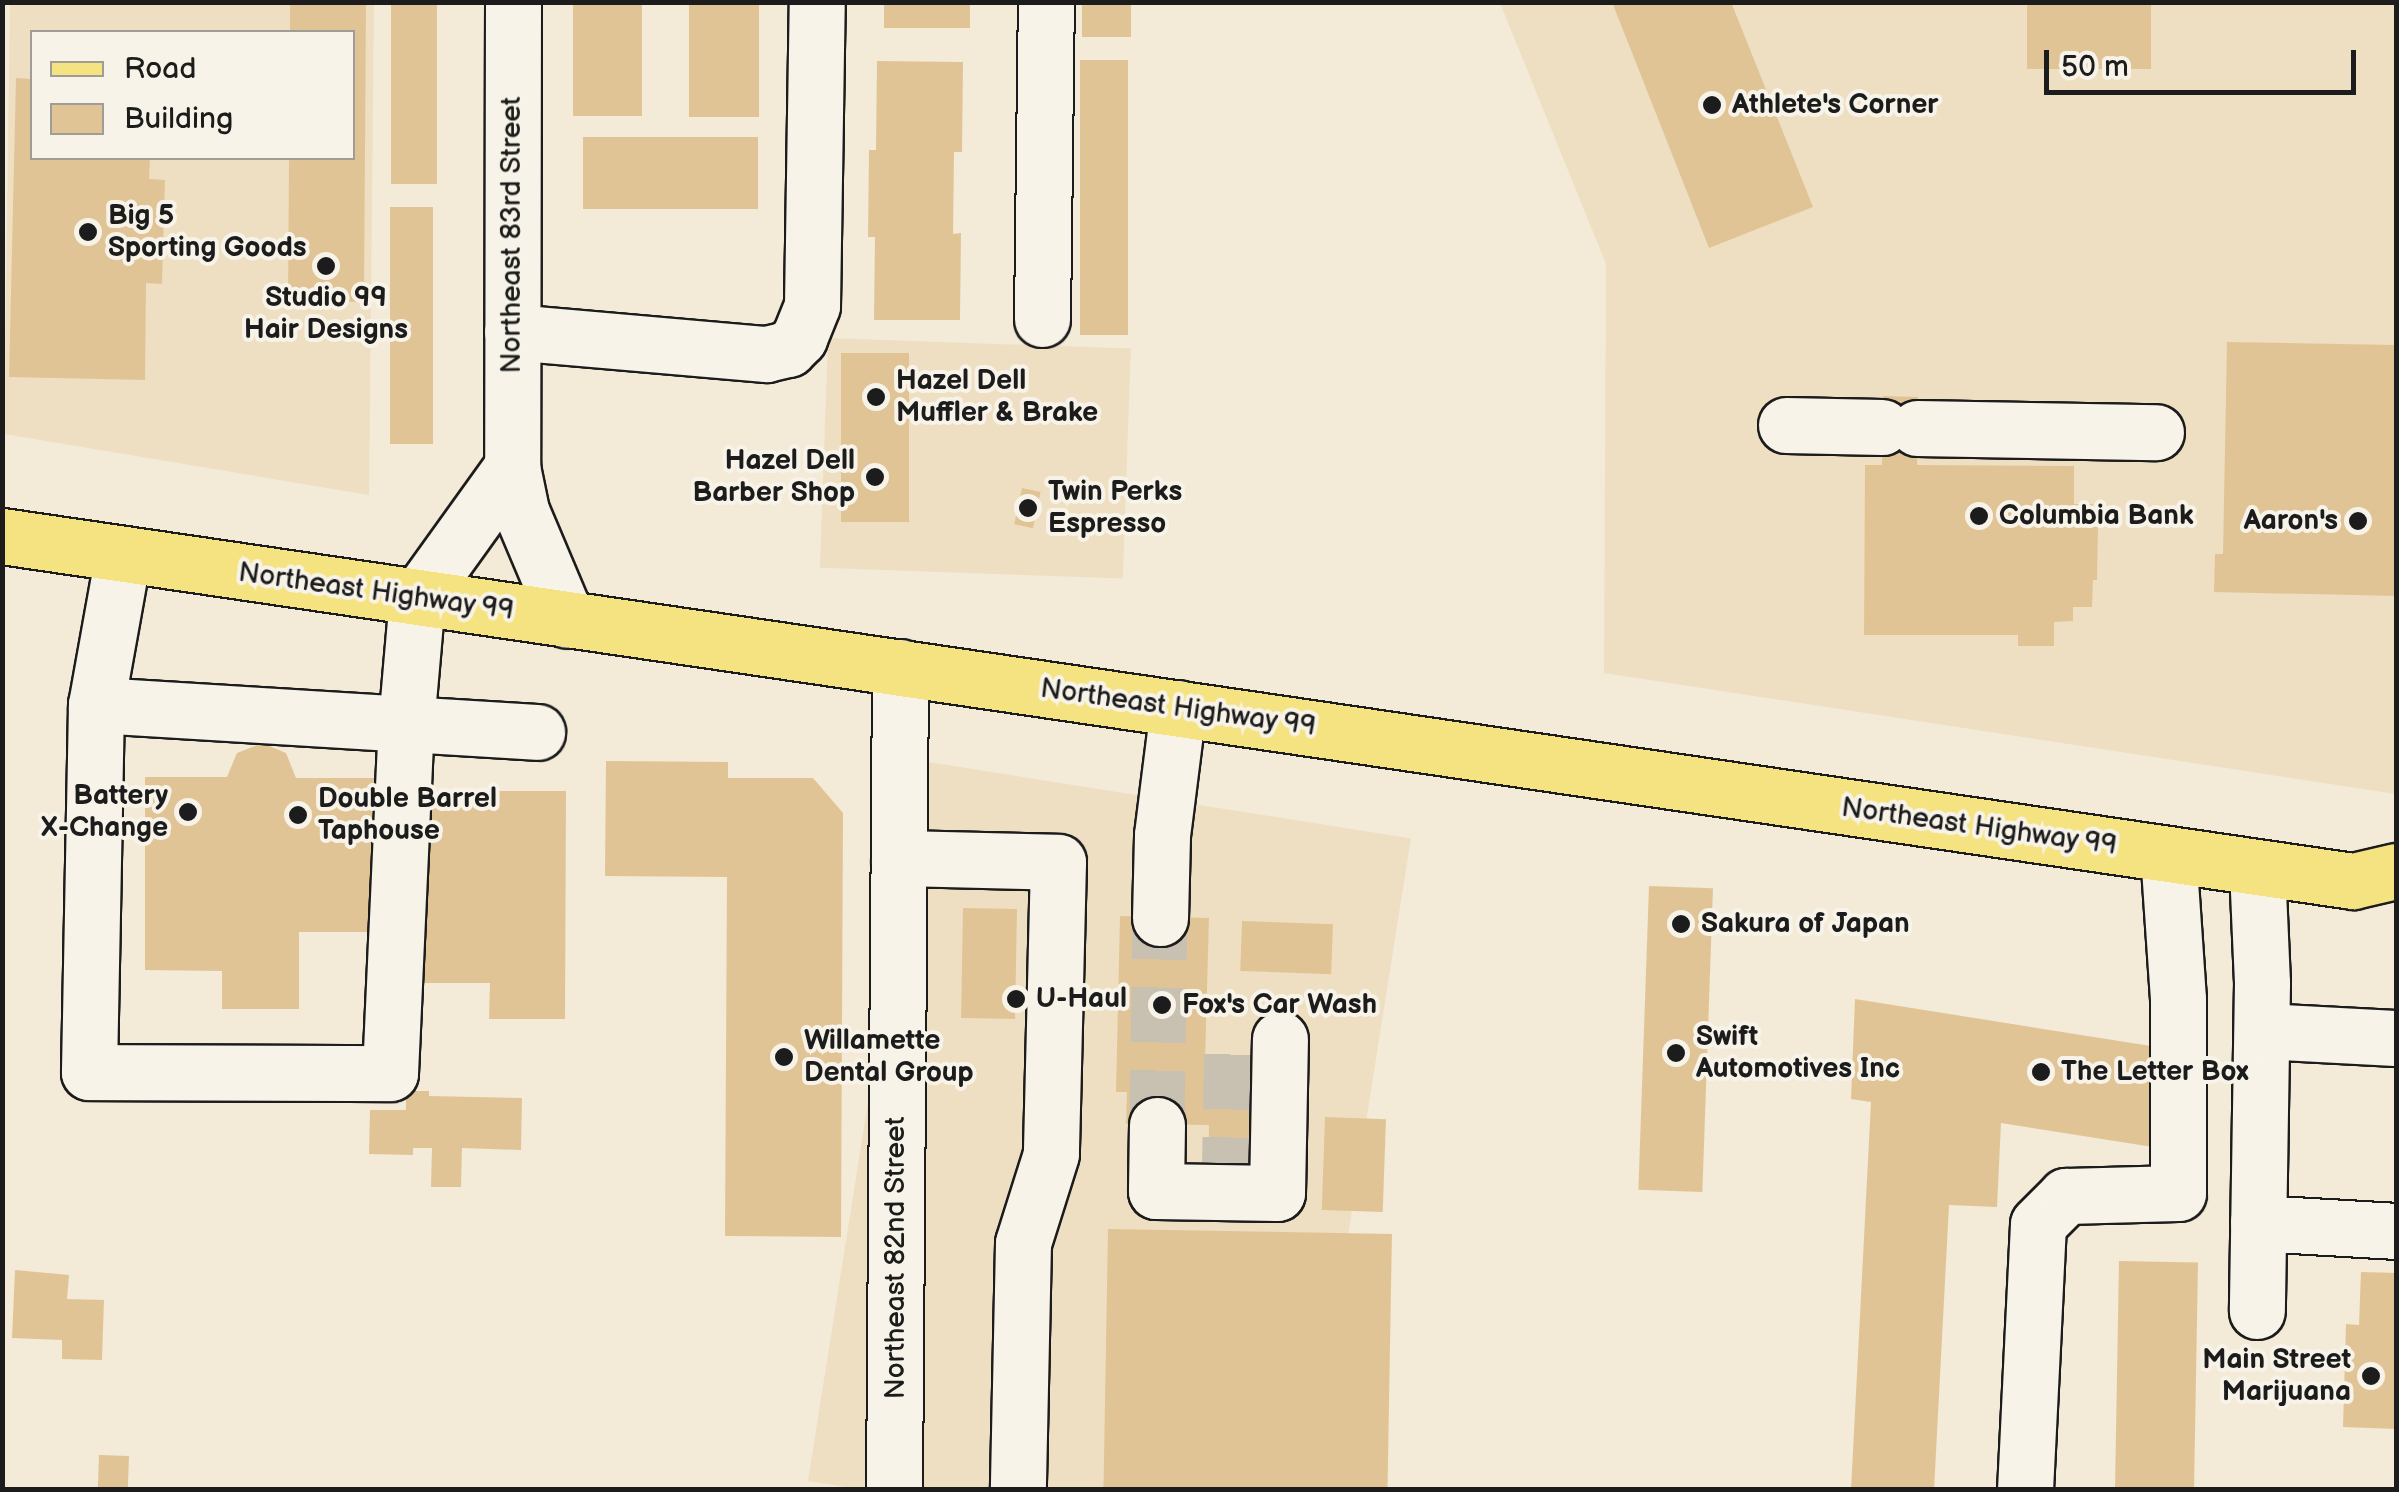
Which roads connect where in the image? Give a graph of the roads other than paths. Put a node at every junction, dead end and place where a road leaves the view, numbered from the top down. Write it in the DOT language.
graph roads {
  1 [pos="513,2"];
  2 [pos="817,2"];
  3 [pos="1046,2"];
  4 [pos="1042,319"];
  5 [pos="512,332"];
  6 [pos="1786,425"];
  7 [pos="2156,432"];
  8 [pos="512,467"];
  9 [pos="2,536"];
  10 [pos="123,555"];
  11 [pos="418,599"];
  12 [pos="567,620"];
  13 [pos="900,667"];
  14 [pos="96,705"];
  15 [pos="1178,708"];
  16 [pos="406,724"];
  17 [pos="537,732"];
  18 [pos="2168,854"];
  19 [pos="899,858"];
  20 [pos="2257,868"];
  21 [pos="2382,887"];
  22 [pos="1160,918"];
  23 [pos="2262,1030"];
  24 [pos="2396,1038"];
  25 [pos="1280,1039"];
  26 [pos="1156,1124"];
  27 [pos="2258,1224"];
  28 [pos="2396,1231"];
  29 [pos="2257,1312"];
  30 [pos="894,1490"];
  31 [pos="1018,1490"];
  32 [pos="2025,1490"];
  1 -- 5 [label="street, Northeast 83rd Street"];
  2 -- 5 [label="street"];
  3 -- 4 [label="street"];
  5 -- 8 [label="street, Northeast 83rd Street"];
  6 -- 7 [label="street"];
  8 -- 11 [label="street"];
  8 -- 12 [label="street, Northeast 83rd Street"];
  9 -- 10 [label="main road, Northeast Highway 99"];
  10 -- 11 [label="main road, Northeast Highway 99"];
  10 -- 14 [label="street"];
  11 -- 12 [label="main road, Northeast Highway 99"];
  11 -- 16 [label="street"];
  12 -- 13 [label="main road, Northeast Highway 99"];
  13 -- 15 [label="main road, Northeast Highway 99"];
  13 -- 19 [label="street, Northeast 82nd Street"];
  14 -- 16 [label="street"];
  14 -- 16 [label="street"];
  15 -- 18 [label="main road, Northeast Highway 99"];
  15 -- 22 [label="street"];
  16 -- 17 [label="street"];
  18 -- 20 [label="main road, Northeast Highway 99"];
  18 -- 32 [label="street"];
  19 -- 30 [label="street, Northeast 82nd Street"];
  19 -- 31 [label="street"];
  20 -- 21 [label="main road, Northeast Highway 99"];
  20 -- 23 [label="street"];
  23 -- 24 [label="street"];
  23 -- 27 [label="street"];
  25 -- 26 [label="street"];
  27 -- 28 [label="street"];
  27 -- 29 [label="street"];
}
